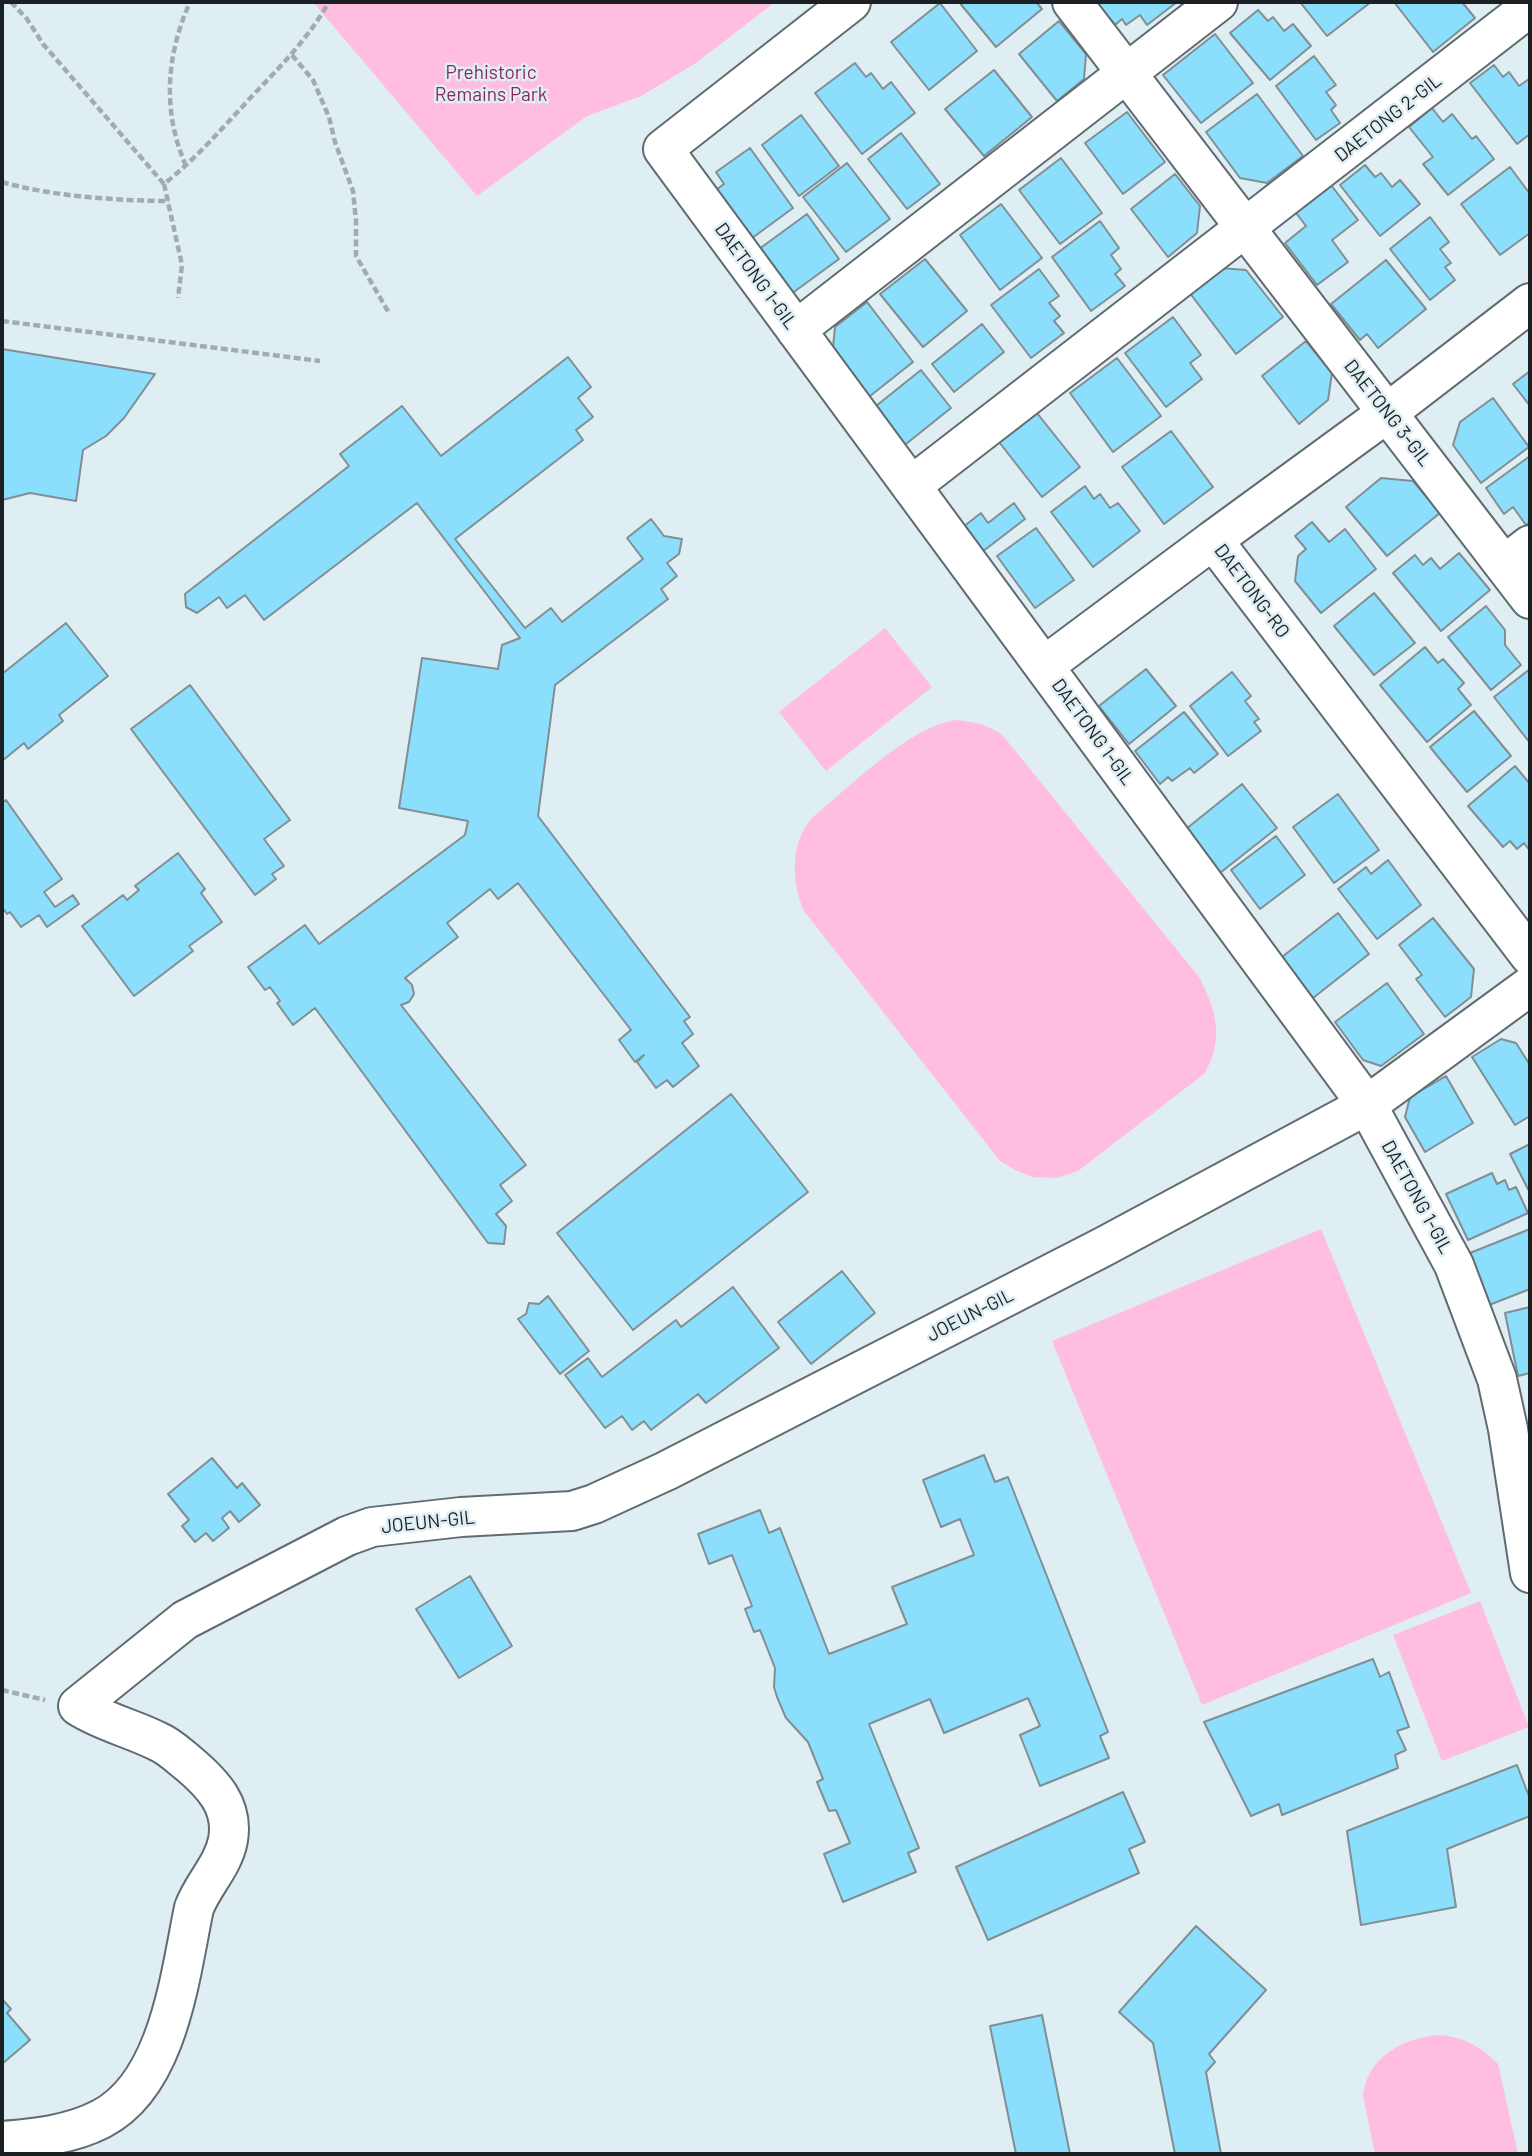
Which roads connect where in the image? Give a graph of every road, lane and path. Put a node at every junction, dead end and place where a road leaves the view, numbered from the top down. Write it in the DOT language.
graph roads {
  1 [pos="11,2"];
  2 [pos="190,2"];
  3 [pos="329,2"];
  4 [pos="851,2"];
  5 [pos="1072,2"];
  6 [pos="1218,2"];
  7 [pos="1530,7"];
  8 [pos="292,55"];
  9 [pos="1126,73"];
  10 [pos="186,166"];
  11 [pos="2,182"];
  12 [pos="164,184"];
  13 [pos="169,201"];
  14 [pos="1245,228"];
  15 [pos="178,298"];
  16 [pos="1530,303"];
  17 [pos="389,313"];
  18 [pos="2,321"];
  19 [pos="796,330"];
  20 [pos="320,360"];
  21 [pos="1387,413"];
  22 [pos="911,486"];
  23 [pos="1213,541"];
  24 [pos="1517,555"];
  25 [pos="1530,599"];
  26 [pos="1044,666"];
  27 [pos="1530,956"];
  28 [pos="1530,986"];
  29 [pos="1367,1105"];
  30 [pos="1530,1573"];
  31 [pos="2,1690"];
  32 [pos="78,1706"];
  33 [pos="2,2141"];
  1 -- 12 [label="path"];
  2 -- 10 [label="path"];
  3 -- 8 [label="path"];
  4 -- 19 [label="street, DAETONG 1-GIL"];
  5 -- 9 [label="street, DAETONG 3-GIL"];
  6 -- 9 [label="street"];
  7 -- 14 [label="street, DAETONG 2-GIL"];
  8 -- 10 [label="path"];
  8 -- 17 [label="path"];
  9 -- 14 [label="street, DAETONG 3-GIL"];
  9 -- 19 [label="street"];
  10 -- 12 [label="path"];
  11 -- 13 [label="path"];
  12 -- 13 [label="path"];
  13 -- 15 [label="path"];
  14 -- 21 [label="street, DAETONG 3-GIL"];
  14 -- 22 [label="street"];
  16 -- 21 [label="street, DAETONG-RO"];
  18 -- 20 [label="path"];
  19 -- 22 [label="street, DAETONG 1-GIL"];
  21 -- 23 [label="street, DAETONG-RO"];
  21 -- 24 [label="street, DAETONG 3-GIL"];
  22 -- 26 [label="street, DAETONG 1-GIL"];
  23 -- 26 [label="street"];
  23 -- 27 [label="street, DAETONG-RO"];
  24 -- 25 [label="street, DAETONG 3-GIL"];
  26 -- 29 [label="street, DAETONG 1-GIL"];
  28 -- 29 [label="street, JOEUN-GIL"];
  29 -- 30 [label="street, DAETONG 1-GIL"];
  29 -- 32 [label="street, JOEUN-GIL"];
  31 -- 32 [label="path"];
  32 -- 33 [label="street"];
}
